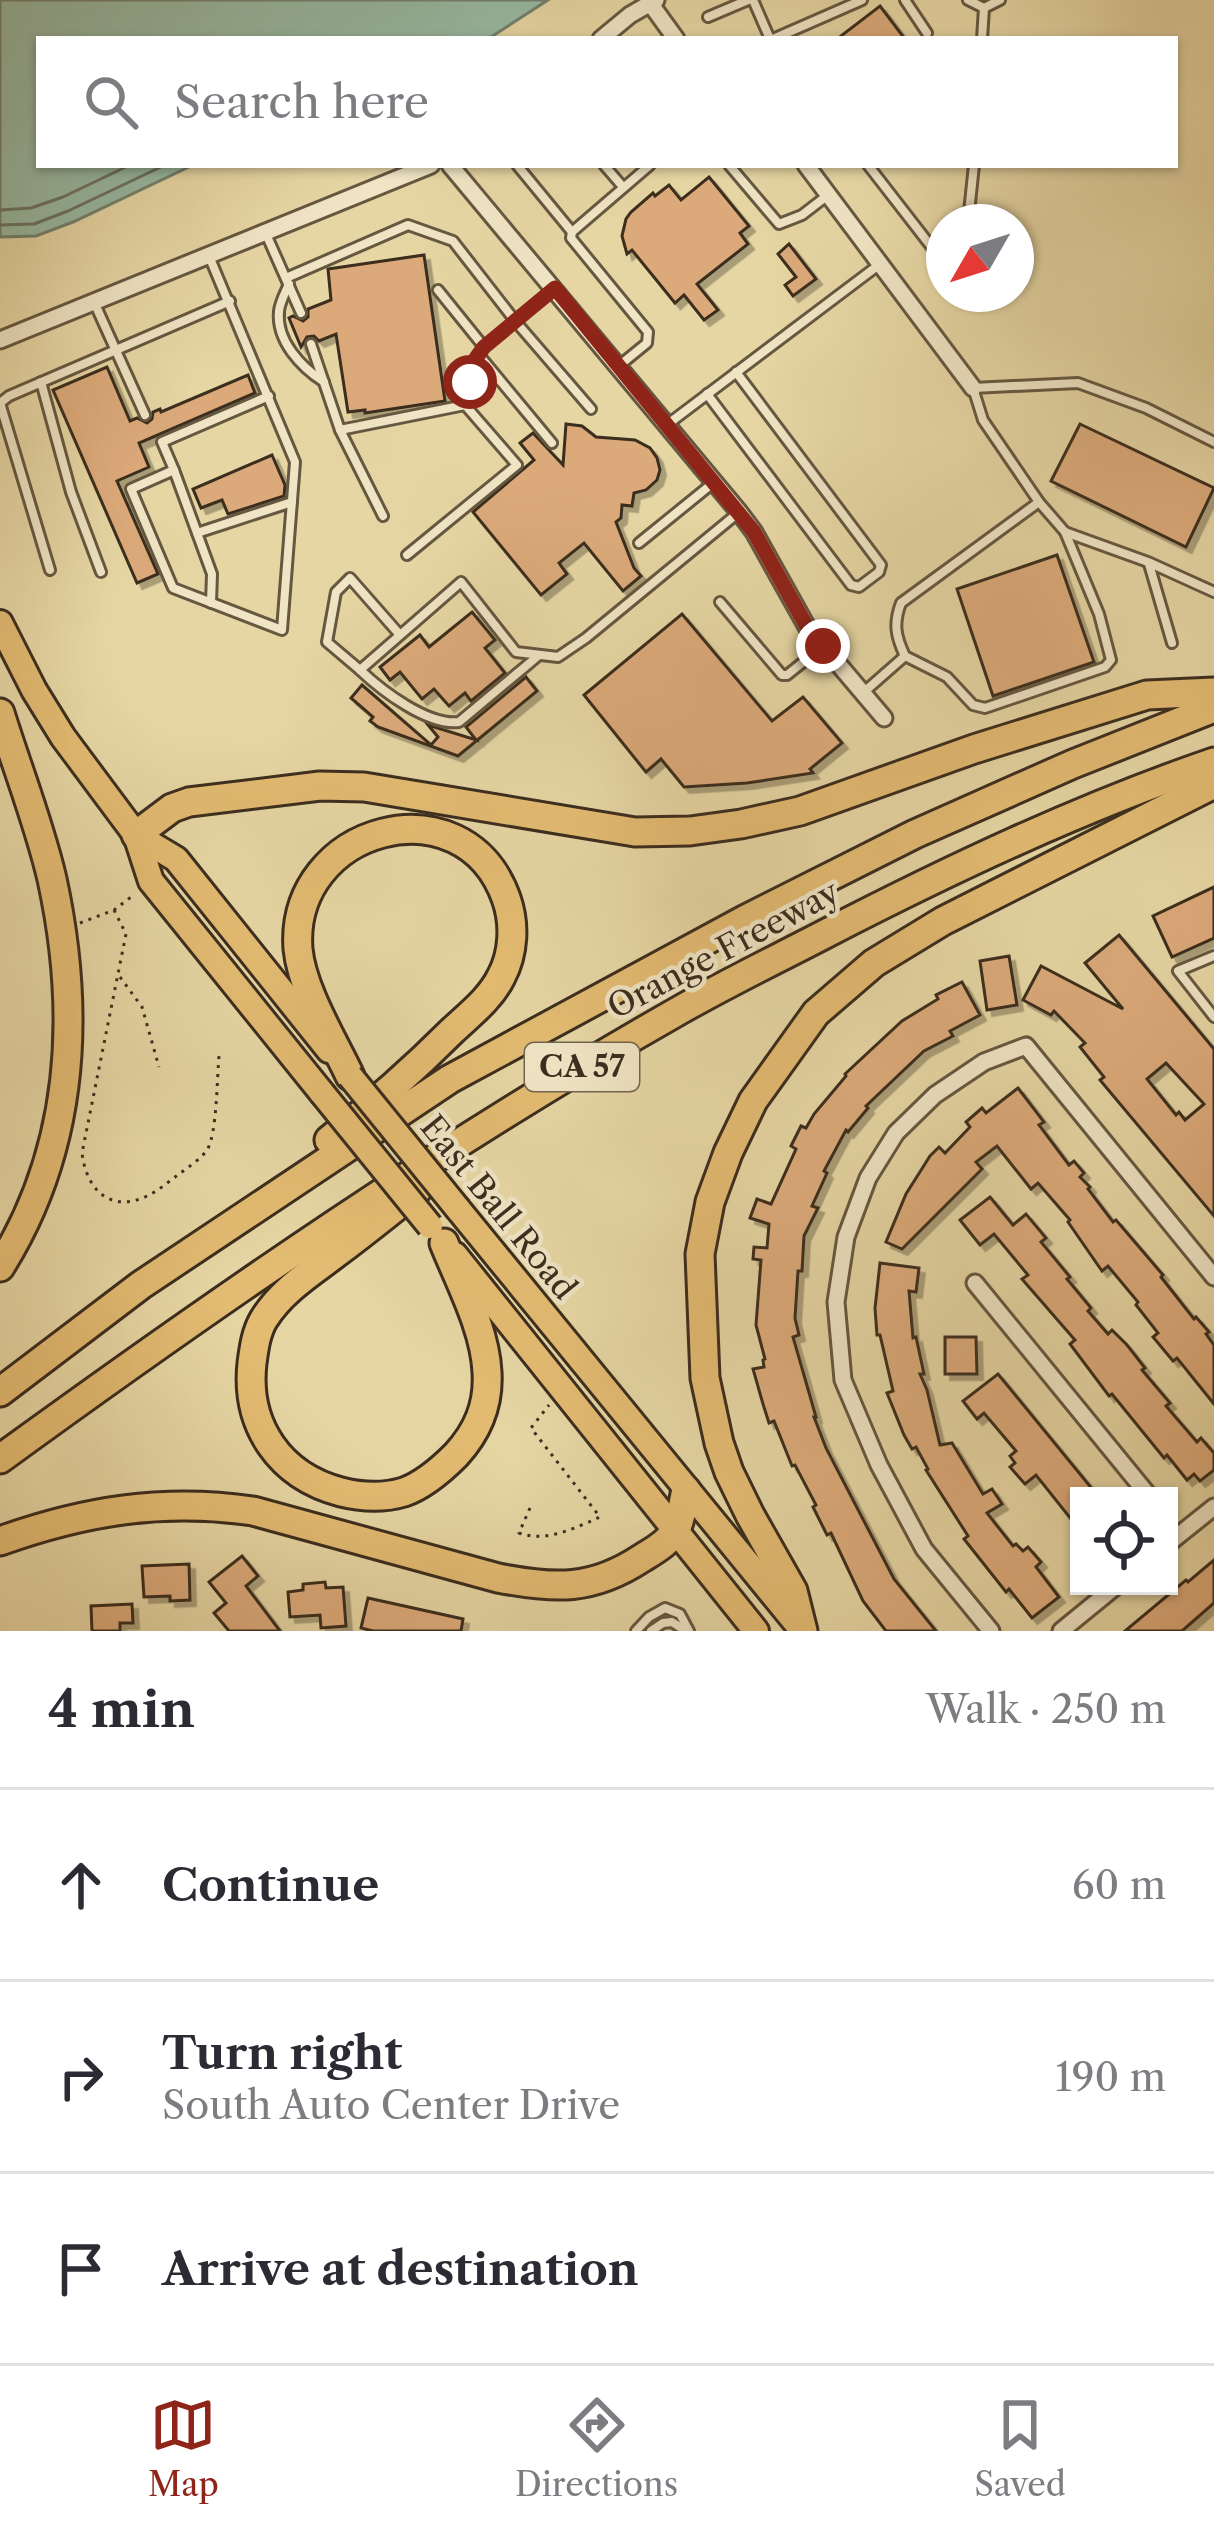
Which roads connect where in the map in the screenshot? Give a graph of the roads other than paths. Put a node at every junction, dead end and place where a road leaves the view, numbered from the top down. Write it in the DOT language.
graph roads {
  1 [pos="751,0"];
  2 [pos="862,0"];
  3 [pos="905,0"];
  4 [pos="968,0"];
  5 [pos="1000,0"];
  6 [pos="653,2"];
  7 [pos="984,8"];
  8 [pos="708,17"];
  9 [pos="928,33"];
  10 [pos="606,36"];
  11 [pos="674,36"];
  12 [pos="769,36"];
  13 [pos="778,36"];
  14 [pos="982,36"];
  15 [pos="424,168"];
  16 [pos="453,168"];
  17 [pos="519,168"];
  18 [pos="607,168"];
  19 [pos="646,168"];
  20 [pos="732,168"];
  21 [pos="815,168"];
  22 [pos="870,168"];
  23 [pos="974,168"];
  24 [pos="623,187"];
  25 [pos="828,195"];
  26 [pos="970,204"];
  27 [pos="266,232"];
  28 [pos="572,232"];
  29 [pos="926,240"];
  30 [pos="209,255"];
  31 [pos="880,264"];
  32 [pos="288,281"];
  33 [pos="555,288"];
  34 [pos="438,290"];
  35 [pos="93,301"];
  36 [pos="230,301"];
  37 [pos="301,313"];
  38 [pos="516,322"];
  39 [pos="0,340"];
  40 [pos="311,344"];
  41 [pos="116,349"];
  42 [pos="481,351"];
  43 [pos="619,366"];
  44 [pos="736,372"];
  45 [pos="41,382"];
  46 [pos="324,382"];
  47 [pos="973,388"];
  48 [pos="707,394"];
  49 [pos="268,396"];
  50 [pos="465,405"];
  51 [pos="591,409"];
  52 [pos="145,415"];
  53 [pos="667,425"];
  54 [pos="340,430"];
  55 [pos="1214,442"];
  56 [pos="552,443"];
  57 [pos="174,470"];
  58 [pos="714,482"];
  59 [pos="292,502"];
  60 [pos="1039,502"];
  61 [pos="739,512"];
  62 [pos="383,516"];
  63 [pos="1065,532"];
  64 [pos="197,533"];
  65 [pos="639,543"];
  66 [pos="407,555"];
  67 [pos="1148,562"];
  68 [pos="50,570"];
  69 [pos="101,572"];
  70 [pos="1214,592"];
  71 [pos="720,602"];
  72 [pos="211,603"];
  73 [pos="0,623"];
  74 [pos="400,635"];
  75 [pos="1172,644"];
  76 [pos="823,646"];
  77 [pos="538,656"];
  78 [pos="904,656"];
  79 [pos="360,670"];
  80 [pos="1214,692"];
  81 [pos="862,693"];
  82 [pos="1214,709"];
  83 [pos="0,713"];
  84 [pos="884,718"];
  85 [pos="1214,762"];
  86 [pos="1214,784"];
  87 [pos="136,836"];
  88 [pos="1214,956"];
  89 [pos="1214,1017"];
  90 [pos="350,1076"];
  91 [pos="544,1089"];
  92 [pos="437,1234"];
  93 [pos="0,1267"];
  94 [pos="1214,1277"];
  95 [pos="975,1283"];
  96 [pos="141,1285"];
  97 [pos="0,1392"];
  98 [pos="0,1459"];
  99 [pos="1142,1487"];
  100 [pos="686,1490"];
  101 [pos="1214,1507"];
  102 [pos="1178,1529"];
  103 [pos="676,1530"];
  104 [pos="0,1541"];
  105 [pos="1105,1595"];
  106 [pos="636,1631"];
  107 [pos="651,1631"];
  108 [pos="688,1631"];
  109 [pos="756,1631"];
  110 [pos="803,1631"];
  111 [pos="991,1631"];
  112 [pos="1061,1631"];
  1 -- 8 [label="lane"];
  1 -- 12 [label="lane"];
  2 -- 13 [label="lane"];
  3 -- 9 [label="lane"];
  4 -- 7 [label="lane"];
  5 -- 7 [label="lane"];
  6 -- 10 [label="street"];
  6 -- 11 [label="street"];
  7 -- 14 [label="lane"];
  15 -- 27 [label="street"];
  16 -- 33 [label="street"];
  17 -- 28 [label="lane"];
  18 -- 24 [label="lane"];
  19 -- 24 [label="lane"];
  20 -- 25 [label="lane"];
  21 -- 25 [label="street"];
  22 -- 29 [label="lane"];
  23 -- 26 [label="lane"];
  24 -- 28 [label="lane"];
  25 -- 31 [label="street"];
  27 -- 30 [label="street"];
  27 -- 32 [label="lane"];
  28 -- 43 [label="lane"];
  30 -- 35 [label="street"];
  30 -- 36 [label="lane"];
  31 -- 44 [label="lane"];
  31 -- 47 [label="street"];
  32 -- 37 [label="lane"];
  32 -- 38 [label="lane"];
  32 -- 46 [label="lane"];
  33 -- 38 [label="lane"];
  33 -- 43 [label="street"];
  34 -- 42 [label="lane"];
  35 -- 39 [label="street"];
  35 -- 41 [label="lane"];
  36 -- 41 [label="lane"];
  36 -- 49 [label="lane"];
  38 -- 42 [label="lane"];
  38 -- 51 [label="lane"];
  40 -- 46 [label="lane"];
  41 -- 45 [label="lane"];
  41 -- 52 [label="lane"];
  42 -- 50 [label="lane"];
  42 -- 56 [label="lane"];
  43 -- 53 [label="street"];
  44 -- 48 [label="lane"];
  44 -- 48 [label="lane"];
  45 -- 68 [label="lane"];
  45 -- 69 [label="lane"];
  46 -- 54 [label="lane"];
  47 -- 55 [label="lane"];
  47 -- 60 [label="lane"];
  48 -- 53 [label="lane"];
  49 -- 57 [label="lane"];
  49 -- 59 [label="lane"];
  50 -- 54 [label="lane"];
  50 -- 66 [label="lane"];
  53 -- 58 [label="street"];
  54 -- 62 [label="lane"];
  57 -- 64 [label="lane"];
  57 -- 72 [label="lane"];
  58 -- 61 [label="street"];
  58 -- 65 [label="lane"];
  59 -- 64 [label="lane"];
  59 -- 72 [label="lane"];
  60 -- 63 [label="lane"];
  60 -- 78 [label="lane"];
  61 -- 76 [label="street"];
  61 -- 77 [label="lane"];
  63 -- 67 [label="lane"];
  63 -- 78 [label="lane"];
  64 -- 72 [label="lane"];
  67 -- 70 [label="lane"];
  67 -- 75 [label="lane"];
  71 -- 76 [label="lane"];
  73 -- 87 [label="main road, East Ball Road"];
  74 -- 77 [label="lane"];
  74 -- 79 [label="lane"];
  74 -- 79 [label="lane"];
  76 -- 81 [label="street"];
  77 -- 79 [label="lane"];
  78 -- 81 [label="lane"];
  80 -- 87 [label="highway"];
  81 -- 84 [label="street"];
  82 -- 96 [label="highway, Orange Freeway / CA 57"];
  83 -- 93 [label="highway"];
  85 -- 91 [label="highway, Orange Freeway / CA 57"];
  86 -- 110 [label="highway"];
  87 -- 90 [label="main road, East Ball Road"];
  87 -- 92 [label="main road, East Ball Road, bridge"];
  88 -- 89 [label="lane"];
  90 -- 96 [label="highway"];
  90 -- 100 [label="main road, East Ball Road, bridge"];
  91 -- 92 [label="highway"];
  91 -- 98 [label="highway, Orange Freeway / CA 57"];
  92 -- 103 [label="main road, East Ball Road"];
  94 -- 111 [label="street"];
  95 -- 99 [label="street"];
  96 -- 97 [label="highway, Orange Freeway / CA 57"];
  100 -- 103 [label="highway"];
  100 -- 110 [label="main road, East Ball Road"];
  101 -- 102 [label="street"];
  103 -- 104 [label="highway"];
  103 -- 109 [label="main road, East Ball Road"];
  105 -- 112 [label="street"];
  106 -- 108 [label="lane"];
  107 -- 108 [label="lane"];
}
